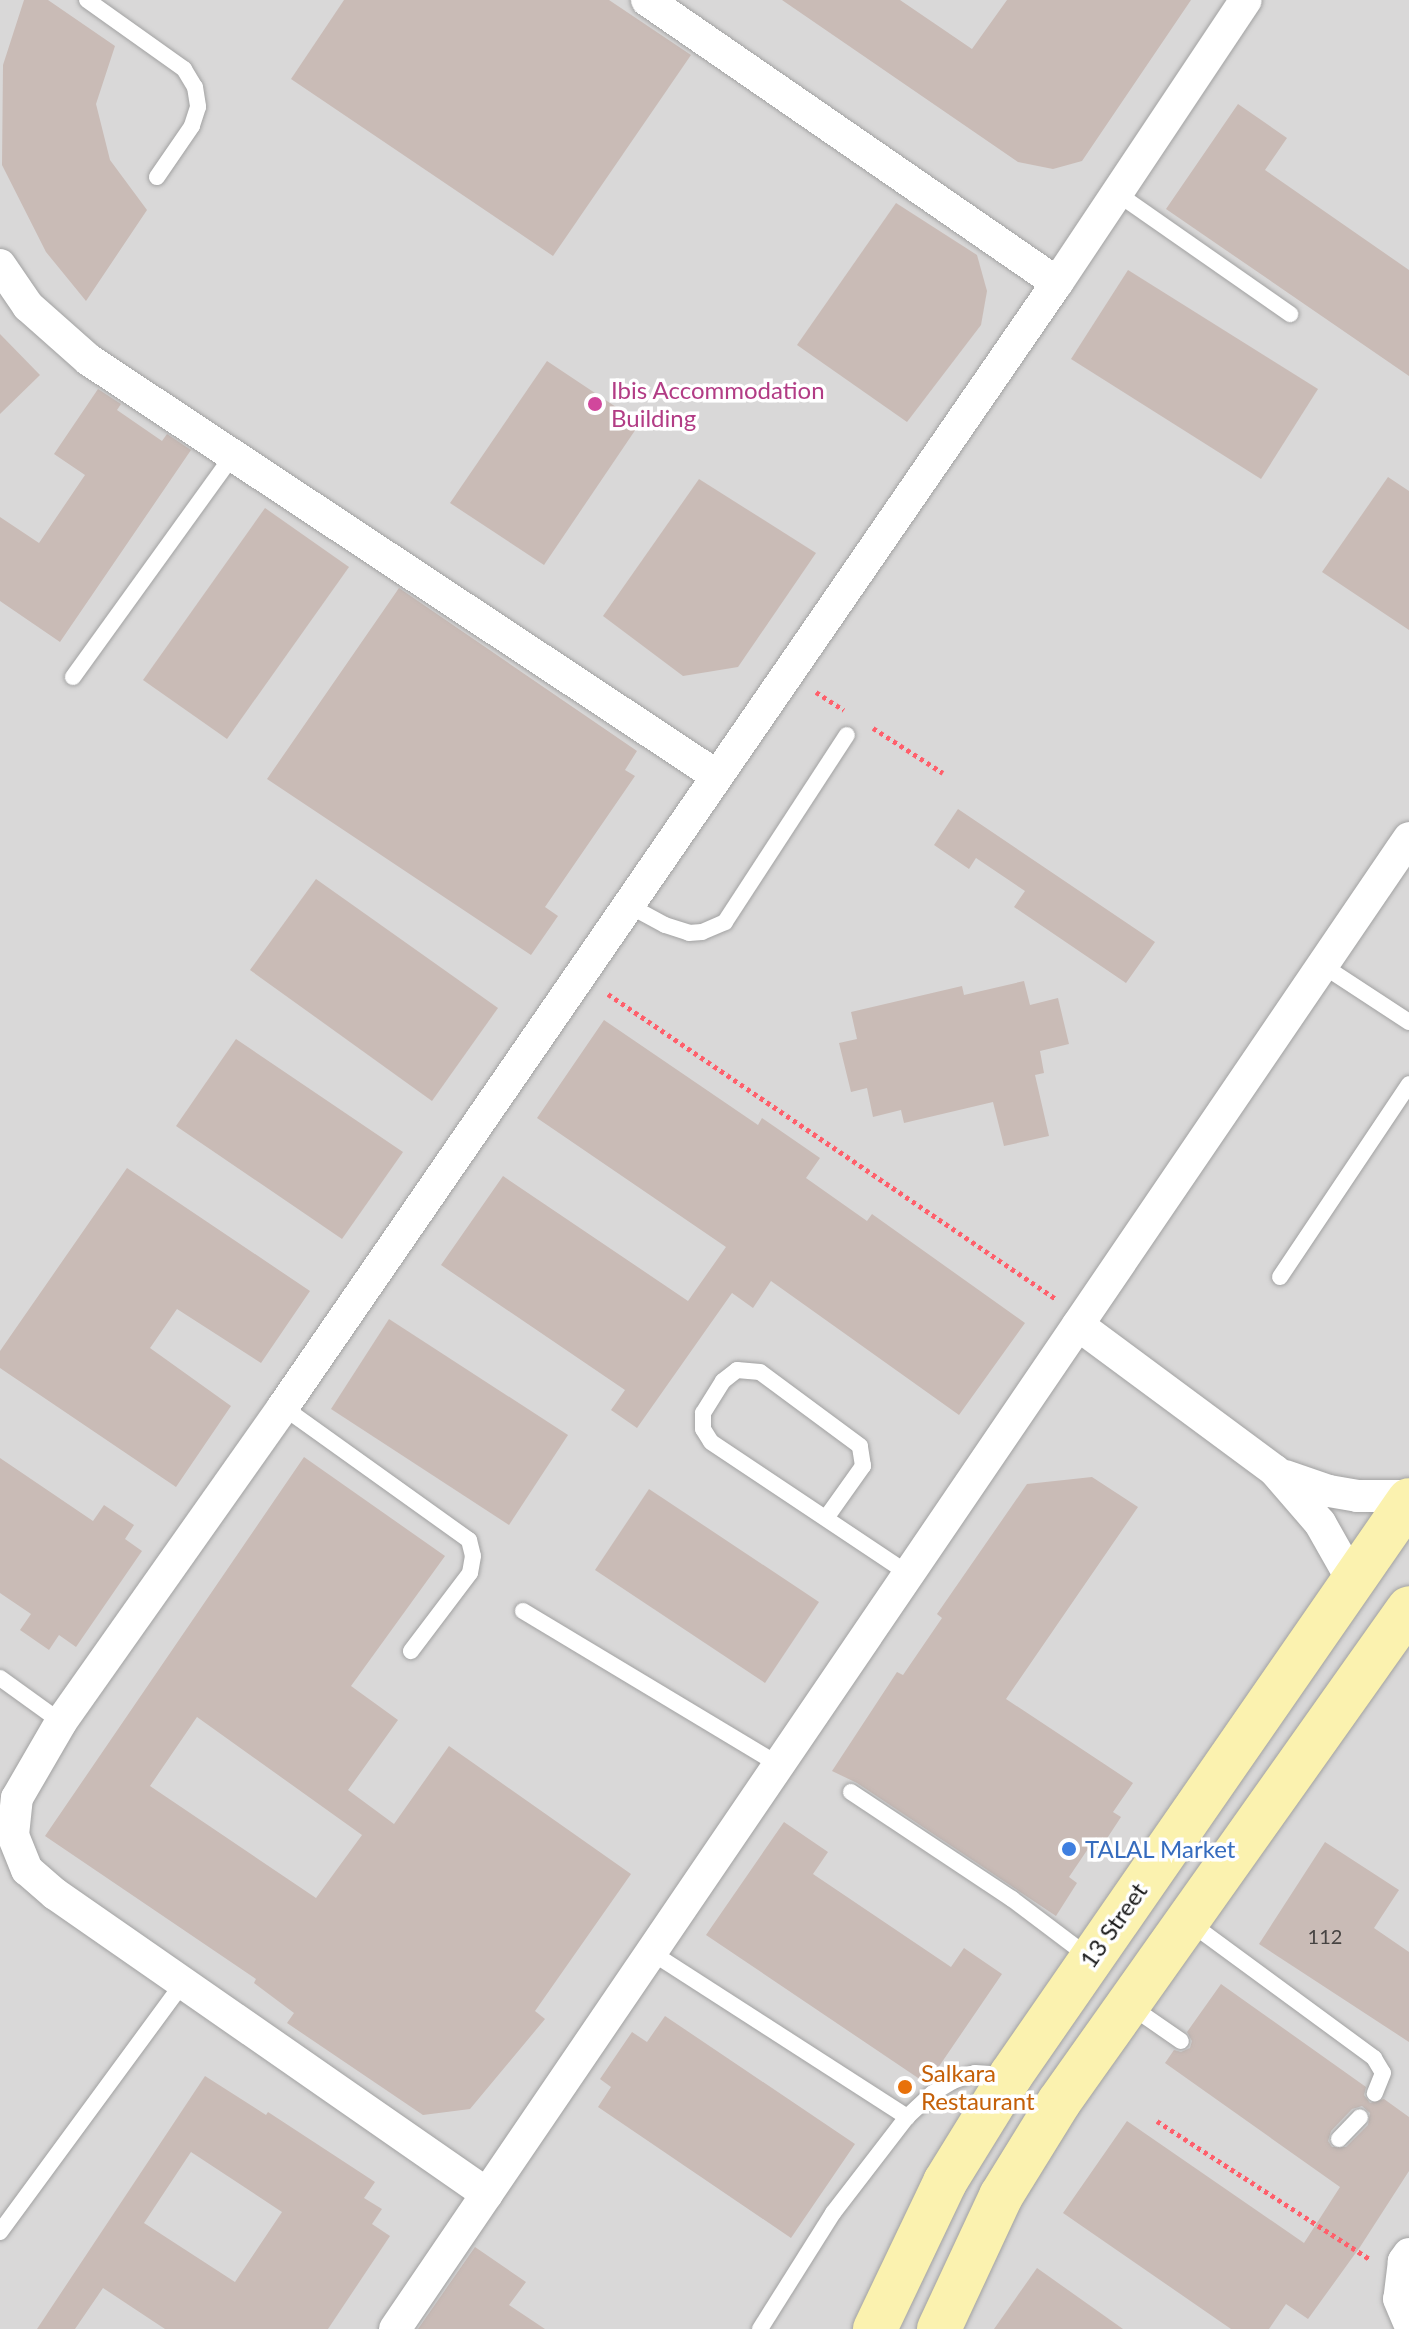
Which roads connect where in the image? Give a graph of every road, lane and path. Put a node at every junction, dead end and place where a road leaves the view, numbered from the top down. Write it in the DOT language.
graph roads {
  1 [pos="87,0"];
  2 [pos="647,0"];
  3 [pos="1246,0"];
  4 [pos="157,177"];
  5 [pos="1118,194"];
  6 [pos="0,265"];
  7 [pos="1057,283"];
  8 [pos="1290,314"];
  9 [pos="233,455"];
  10 [pos="73,677"];
  11 [pos="847,735"];
  12 [pos="717,776"];
  13 [pos="1409,838"];
  14 [pos="628,905"];
  15 [pos="1322,965"];
  16 [pos="580,975"];
  17 [pos="1409,1022"];
  18 [pos="1409,1084"];
  19 [pos="1280,1277"];
  20 [pos="1080,1321"];
  21 [pos="283,1407"];
  22 [pos="1275,1471"];
  23 [pos="1409,1498"];
  24 [pos="826,1518"];
  25 [pos="909,1574"];
  26 [pos="1354,1583"];
  27 [pos="1409,1608"];
  28 [pos="523,1611"];
  29 [pos="411,1651"];
  30 [pos="0,1678"];
  31 [pos="61,1722"];
  32 [pos="779,1765"];
  33 [pos="851,1792"];
  34 [pos="8,1808"];
  35 [pos="1185,1920"];
  36 [pos="651,1952"];
  37 [pos="1090,1958"];
  38 [pos="183,1983"];
  39 [pos="1128,2004"];
  40 [pos="1181,2041"];
  41 [pos="1011,2075"];
  42 [pos="1375,2093"];
  43 [pos="907,2117"];
  44 [pos="1360,2117"];
  45 [pos="1157,2121"];
  46 [pos="1339,2139"];
  47 [pos="487,2194"];
  48 [pos="0,2232"];
  49 [pos="1406,2263"];
  50 [pos="1409,2322"];
  51 [pos="395,2329"];
  52 [pos="760,2329"];
  53 [pos="875,2329"];
  54 [pos="939,2329"];
  1 -- 4 [label="lane"];
  2 -- 7 [label="street"];
  3 -- 5 [label="street"];
  5 -- 7 [label="street"];
  5 -- 8 [label="lane"];
  6 -- 9 [label="street"];
  7 -- 12 [label="street"];
  9 -- 10 [label="lane"];
  9 -- 12 [label="street"];
  11 -- 14 [label="lane"];
  12 -- 14 [label="street"];
  13 -- 15 [label="street"];
  14 -- 16 [label="street"];
  15 -- 17 [label="lane"];
  15 -- 20 [label="street"];
  16 -- 20 [label="path"];
  16 -- 21 [label="street"];
  18 -- 19 [label="lane"];
  20 -- 22 [label="street"];
  20 -- 25 [label="street"];
  21 -- 29 [label="lane"];
  21 -- 31 [label="street"];
  22 -- 23 [label="street"];
  22 -- 26 [label="street"];
  23 -- 26 [label="street, 13 Street"];
  24 -- 24 [label="lane"];
  24 -- 25 [label="lane"];
  25 -- 32 [label="street"];
  26 -- 37 [label="street, 13 Street"];
  27 -- 35 [label="street"];
  28 -- 32 [label="lane"];
  30 -- 31 [label="lane"];
  31 -- 34 [label="street"];
  32 -- 36 [label="street"];
  33 -- 37 [label="lane"];
  34 -- 38 [label="street"];
  35 -- 39 [label="street"];
  35 -- 42 [label="lane"];
  36 -- 43 [label="lane"];
  36 -- 47 [label="street"];
  37 -- 41 [label="street, 13 Street"];
  38 -- 47 [label="street"];
  38 -- 48 [label="lane"];
  39 -- 40 [label="lane"];
  39 -- 54 [label="street"];
  41 -- 43 [label="lane"];
  41 -- 53 [label="street, 13 Street"];
  43 -- 52 [label="lane"];
  44 -- 46 [label="lane"];
  45 -- 49 [label="path"];
  47 -- 51 [label="street"];
  49 -- 50 [label="street"];
}
